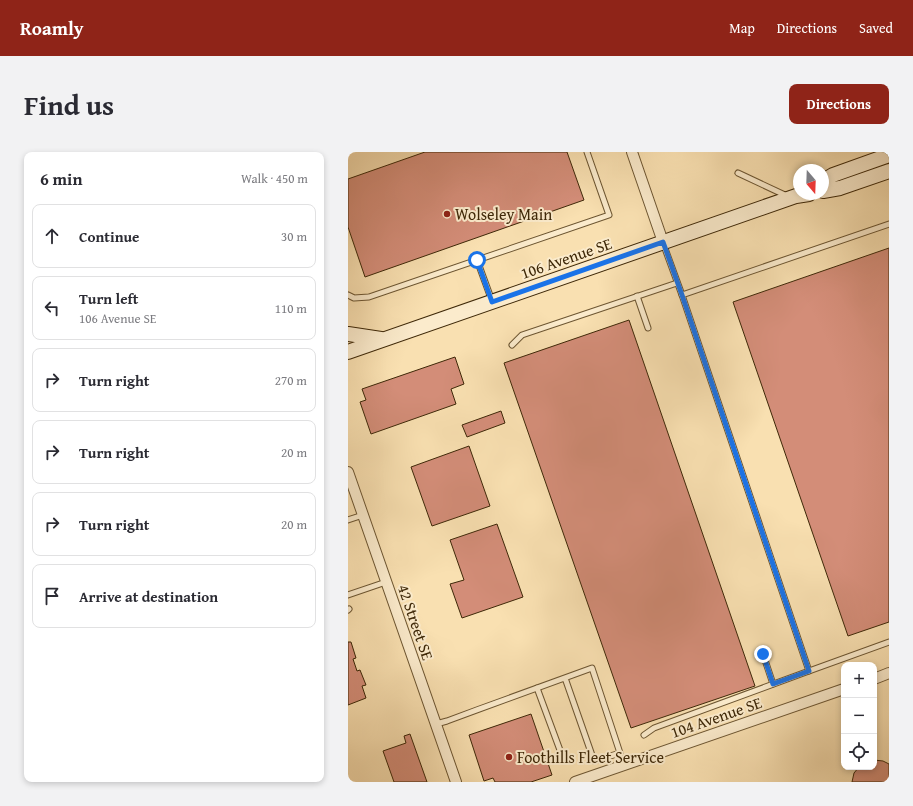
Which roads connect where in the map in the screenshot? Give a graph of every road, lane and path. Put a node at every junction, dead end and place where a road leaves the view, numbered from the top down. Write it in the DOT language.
graph roads {
  1 [pos="587,152"];
  2 [pos="632,152"];
  3 [pos="889,155"];
  4 [pos="889,171"];
  5 [pos="738,173"];
  6 [pos="829,177"];
  7 [pos="829,191"];
  8 [pos="793,194"];
  9 [pos="793,198"];
  10 [pos="889,224"];
  11 [pos="663,242"];
  12 [pos="477,260"];
  13 [pos="678,283"];
  14 [pos="348,295"];
  15 [pos="682,295"];
  16 [pos="637,296"];
  17 [pos="492,302"];
  18 [pos="648,328"];
  19 [pos="348,334"];
  20 [pos="383,340"];
  21 [pos="512,345"];
  22 [pos="348,352"];
  23 [pos="348,472"];
  24 [pos="363,514"];
  25 [pos="348,520"];
  26 [pos="386,582"];
  27 [pos="348,595"];
  28 [pos="889,642"];
  29 [pos="763,654"];
  30 [pos="809,671"];
  31 [pos="889,674"];
  32 [pos="565,678"];
  33 [pos="877,678"];
  34 [pos="773,684"];
  35 [pos="537,688"];
  36 [pos="841,690"];
  37 [pos="436,724"];
  38 [pos="644,735"];
  39 [pos="564,761"];
  40 [pos="456,782"];
  41 [pos="575,782"];
  1 -- 12 [label="lane"];
  2 -- 11 [label="street"];
  3 -- 6 [label="street"];
  4 -- 7 [label="street"];
  5 -- 8 [label="lane"];
  9 -- 11 [label="street, 106 Avenue SE"];
  10 -- 15 [label="lane"];
  11 -- 13 [label="lane"];
  11 -- 17 [label="street, 106 Avenue SE"];
  12 -- 14 [label="lane"];
  12 -- 17 [label="lane"];
  13 -- 15 [label="lane"];
  13 -- 16 [label="lane"];
  15 -- 30 [label="lane"];
  16 -- 18 [label="lane"];
  16 -- 21 [label="lane"];
  17 -- 20 [label="street, 106 Avenue SE"];
  19 -- 20 [label="street"];
  20 -- 22 [label="street, 106 Avenue SE"];
  23 -- 24 [label="street, 42 Street SE"];
  24 -- 25 [label="lane"];
  24 -- 26 [label="street, 42 Street SE"];
  26 -- 27 [label="lane"];
  26 -- 37 [label="street, 42 Street SE"];
  28 -- 30 [label="lane"];
  29 -- 34 [label="lane"];
  30 -- 34 [label="lane"];
  31 -- 33 [label="street"];
  32 -- 32 [label="lane"];
  32 -- 35 [label="lane"];
  34 -- 38 [label="lane"];
  35 -- 37 [label="lane"];
  35 -- 39 [label="lane"];
  36 -- 41 [label="street, 104 Avenue SE"];
  37 -- 40 [label="street, 42 Street SE"];
}
